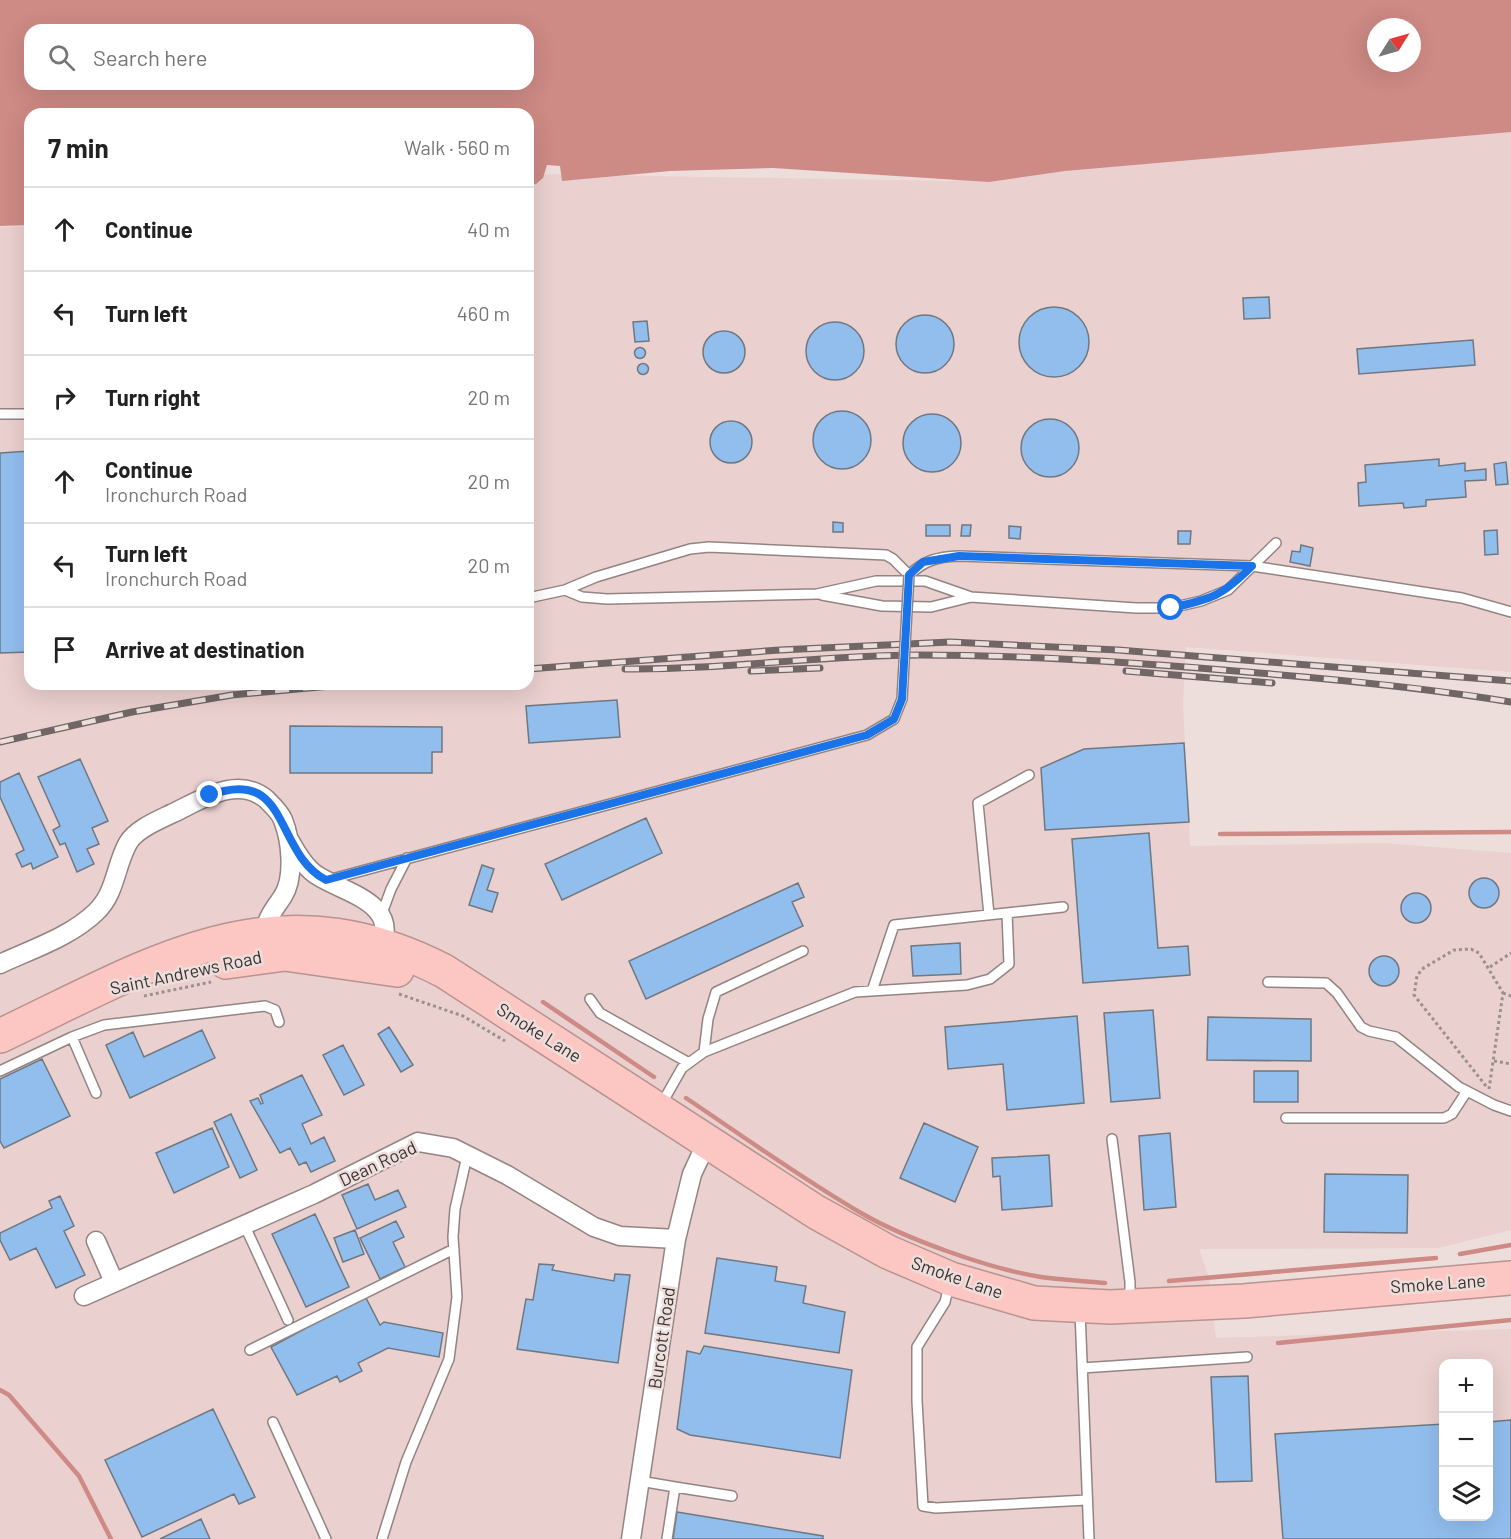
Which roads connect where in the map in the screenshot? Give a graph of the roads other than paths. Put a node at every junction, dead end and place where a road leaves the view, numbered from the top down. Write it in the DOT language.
graph roads {
  1 [pos="0,414"];
  2 [pos="24,414"];
  3 [pos="1276,543"];
  4 [pos="1252,566"];
  5 [pos="909,575"];
  6 [pos="565,590"];
  7 [pos="817,594"];
  8 [pos="534,597"];
  9 [pos="971,597"];
  10 [pos="1511,612"];
  11 [pos="1029,775"];
  12 [pos="289,840"];
  13 [pos="407,858"];
  14 [pos="326,880"];
  15 [pos="283,895"];
  16 [pos="1063,908"];
  17 [pos="1007,913"];
  18 [pos="989,915"];
  19 [pos="375,942"];
  20 [pos="276,943"];
  21 [pos="802,951"];
  22 [pos="0,964"];
  23 [pos="1268,982"];
  24 [pos="872,991"];
  25 [pos="477,994"];
  26 [pos="590,999"];
  27 [pos="279,1022"];
  28 [pos="0,1036"];
  29 [pos="72,1037"];
  30 [pos="705,1052"];
  31 [pos="689,1063"];
  32 [pos="0,1071"];
  33 [pos="1467,1091"];
  34 [pos="96,1093"];
  35 [pos="658,1110"];
  36 [pos="1511,1111"];
  37 [pos="1286,1118"];
  38 [pos="1112,1139"];
  39 [pos="707,1142"];
  40 [pos="467,1156"];
  41 [pos="244,1224"];
  42 [pos="676,1239"];
  43 [pos="96,1241"];
  44 [pos="454,1249"];
  45 [pos="1511,1278"];
  46 [pos="951,1279"];
  47 [pos="114,1282"];
  48 [pos="84,1296"];
  49 [pos="1080,1305"];
  50 [pos="1130,1306"];
  51 [pos="288,1320"];
  52 [pos="250,1350"];
  53 [pos="1247,1357"];
  54 [pos="1082,1368"];
  55 [pos="273,1422"];
  56 [pos="640,1481"];
  57 [pos="675,1487"];
  58 [pos="732,1496"];
  59 [pos="1087,1500"];
  60 [pos="326,1539"];
  61 [pos="382,1539"];
  62 [pos="631,1539"];
  63 [pos="667,1539"];
  64 [pos="1089,1539"];
  1 -- 2 [label="lane"];
  3 -- 4 [label="lane"];
  4 -- 5 [label="lane"];
  4 -- 9 [label="lane"];
  4 -- 10 [label="lane"];
  5 -- 6 [label="lane"];
  5 -- 13 [label="lane, bridge"];
  6 -- 7 [label="lane"];
  6 -- 8 [label="lane"];
  7 -- 9 [label="lane"];
  7 -- 9 [label="lane"];
  11 -- 18 [label="lane"];
  12 -- 14 [label="street"];
  12 -- 15 [label="street"];
  12 -- 22 [label="street"];
  13 -- 14 [label="lane"];
  13 -- 19 [label="lane"];
  14 -- 15 [label="street"];
  14 -- 19 [label="street"];
  15 -- 20 [label="street"];
  16 -- 17 [label="lane"];
  17 -- 18 [label="lane"];
  17 -- 24 [label="lane"];
  18 -- 24 [label="lane"];
  19 -- 20 [label="highway, Saint Andrews Road"];
  19 -- 25 [label="highway, Saint Andrews Road"];
  20 -- 28 [label="highway, Saint Andrews Road"];
  21 -- 30 [label="lane"];
  23 -- 33 [label="lane"];
  24 -- 30 [label="lane"];
  25 -- 35 [label="highway, Smoke Lane"];
  26 -- 31 [label="lane"];
  27 -- 29 [label="lane"];
  29 -- 32 [label="lane"];
  29 -- 34 [label="lane"];
  30 -- 31 [label="lane"];
  31 -- 35 [label="lane"];
  33 -- 36 [label="lane"];
  33 -- 37 [label="lane"];
  35 -- 39 [label="highway, Smoke Lane"];
  38 -- 50 [label="lane"];
  39 -- 42 [label="street, Burcott Road"];
  39 -- 46 [label="highway, Smoke Lane"];
  40 -- 41 [label="street, Dean Road"];
  40 -- 42 [label="street, Dean Road"];
  40 -- 44 [label="lane"];
  41 -- 47 [label="street, Dean Road"];
  41 -- 51 [label="lane"];
  42 -- 56 [label="street, Burcott Road"];
  43 -- 47 [label="street"];
  44 -- 52 [label="lane"];
  44 -- 61 [label="lane"];
  45 -- 50 [label="highway, Smoke Lane"];
  46 -- 49 [label="highway, Smoke Lane"];
  46 -- 59 [label="lane"];
  47 -- 48 [label="street, Dean Road"];
  49 -- 50 [label="highway, Smoke Lane"];
  49 -- 54 [label="lane"];
  53 -- 54 [label="lane"];
  54 -- 59 [label="lane"];
  55 -- 60 [label="lane"];
  56 -- 57 [label="lane"];
  56 -- 62 [label="street, Burcott Road"];
  57 -- 58 [label="lane"];
  57 -- 63 [label="lane"];
  59 -- 64 [label="lane"];
}
